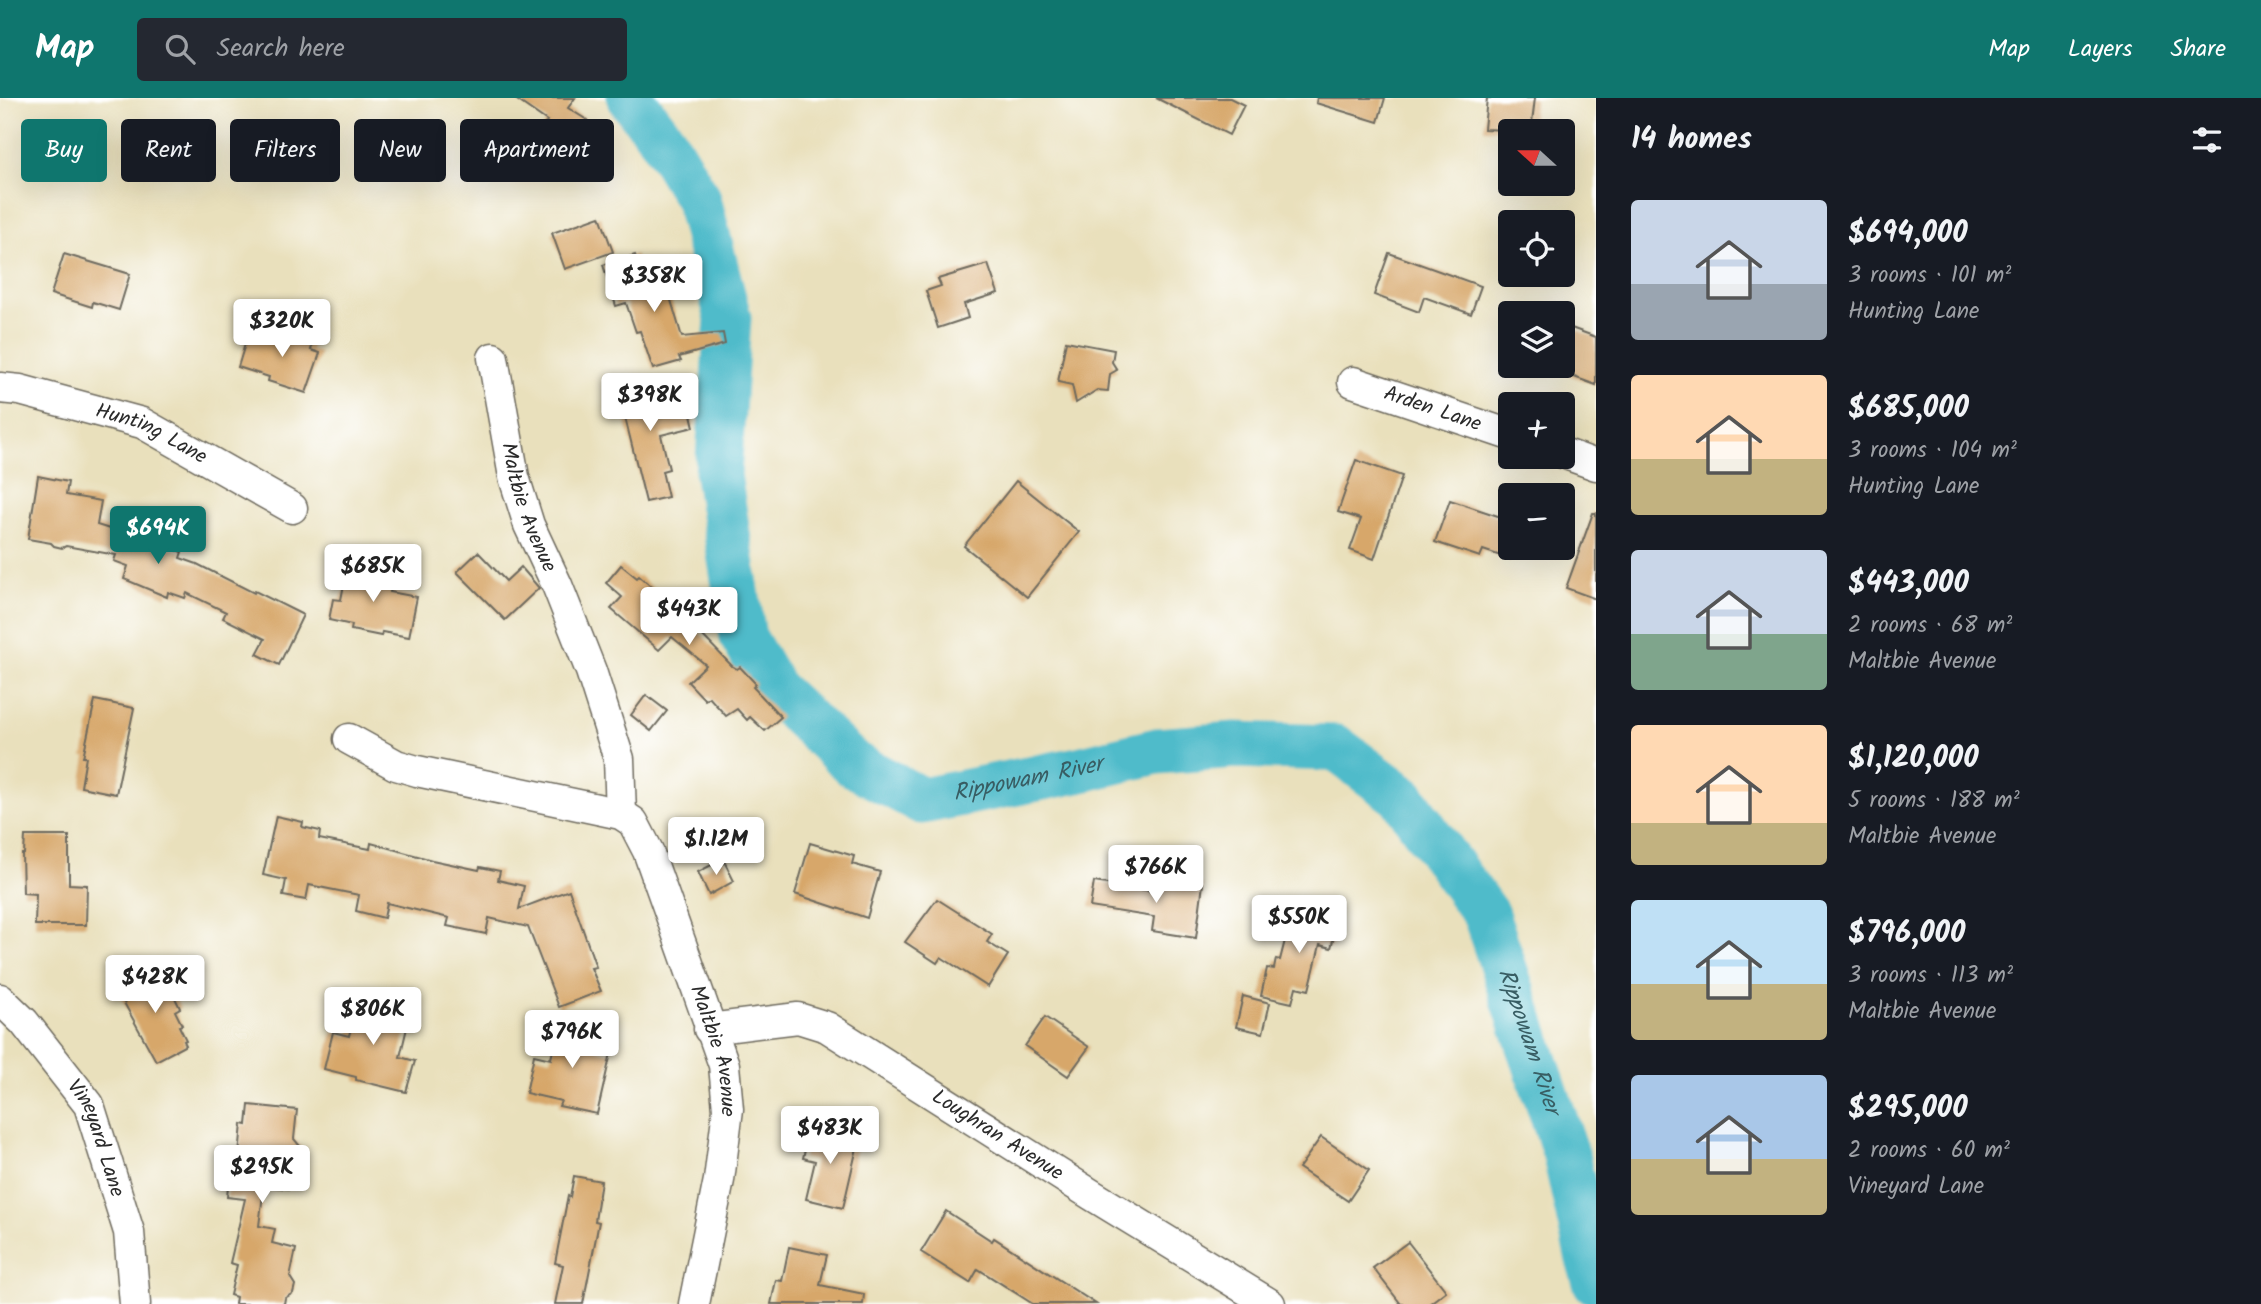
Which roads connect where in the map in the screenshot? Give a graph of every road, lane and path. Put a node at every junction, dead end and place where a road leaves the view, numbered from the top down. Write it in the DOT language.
graph roads {
  1 [pos="493,358"];
  2 [pos="1353,382"];
  3 [pos="0,388"];
  4 [pos="1498,431"];
  5 [pos="1575,457"];
  6 [pos="1596,464"];
  7 [pos="292,508"];
  8 [pos="349,739"];
  9 [pos="621,814"];
  10 [pos="0,999"];
  11 [pos="709,1029"];
  12 [pos="135,1304"];
  13 [pos="695,1304"];
  14 [pos="1270,1304"];
  1 -- 9 [label="street, Maltbie Avenue"];
  2 -- 4 [label="street, Arden Lane"];
  3 -- 7 [label="street, Hunting Lane"];
  5 -- 6 [label="street"];
  8 -- 9 [label="street"];
  9 -- 11 [label="street, Maltbie Avenue"];
  10 -- 12 [label="street, Vineyard Lane"];
  11 -- 13 [label="street, Maltbie Avenue"];
  11 -- 14 [label="street, Loughran Avenue"];
}
